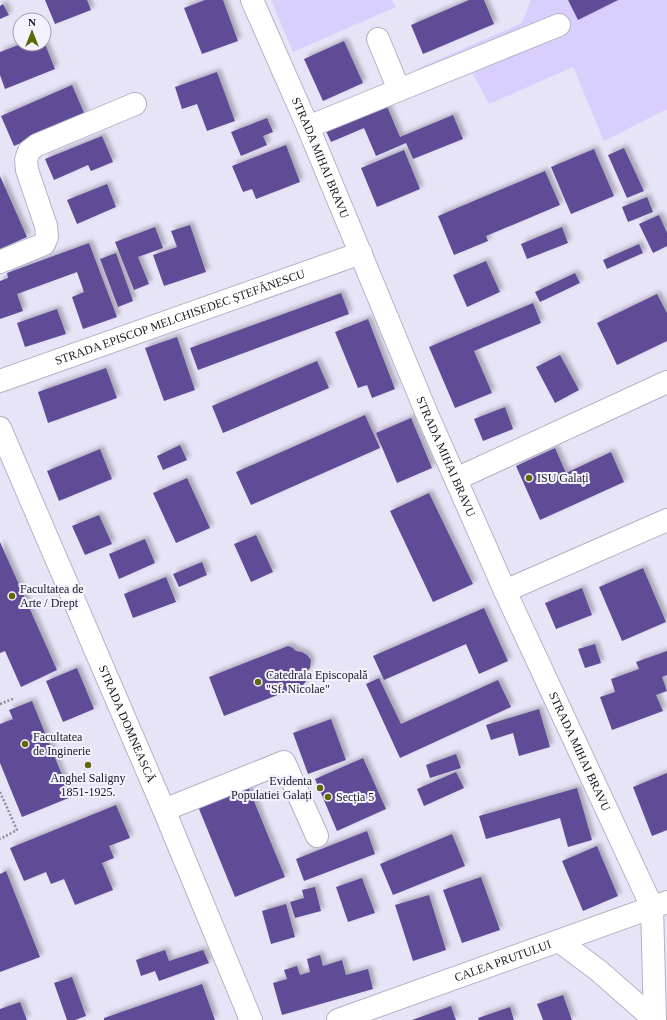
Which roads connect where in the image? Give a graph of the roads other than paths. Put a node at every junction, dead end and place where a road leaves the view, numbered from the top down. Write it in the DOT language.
graph roads {
  1 [pos="252,0"];
  2 [pos="559,25"];
  3 [pos="378,39"];
  4 [pos="399,90"];
  5 [pos="135,104"];
  6 [pos="308,127"];
  7 [pos="361,253"];
  8 [pos="0,262"];
  9 [pos="0,381"];
  10 [pos="667,382"];
  11 [pos="0,428"];
  12 [pos="456,479"];
  13 [pos="667,520"];
  14 [pos="505,591"];
  15 [pos="164,810"];
  16 [pos="317,836"];
  17 [pos="660,904"];
  18 [pos="558,941"];
  19 [pos="251,1020"];
  20 [pos="338,1020"];
  21 [pos="655,1020"];
  1 -- 6 [label="street, STRADA MIHAI BRAVU"];
  2 -- 4 [label="street"];
  3 -- 4 [label="street"];
  4 -- 6 [label="street"];
  5 -- 8 [label="street"];
  6 -- 7 [label="street, STRADA MIHAI BRAVU"];
  7 -- 9 [label="street, STRADA EPISCOP MELCHISEDEC ȘTEFĂNESCU"];
  7 -- 12 [label="street, STRADA MIHAI BRAVU"];
  10 -- 12 [label="street"];
  11 -- 15 [label="street, STRADA DOMNEASCĂ"];
  12 -- 14 [label="street, STRADA MIHAI BRAVU"];
  13 -- 14 [label="street"];
  14 -- 17 [label="street, STRADA MIHAI BRAVU"];
  15 -- 16 [label="street"];
  15 -- 19 [label="street, STRADA DOMNEASCĂ"];
  17 -- 18 [label="street, CALEA PRUTULUI"];
  17 -- 21 [label="street"];
  18 -- 20 [label="street, CALEA PRUTULUI"];
  18 -- 21 [label="street"];
}
